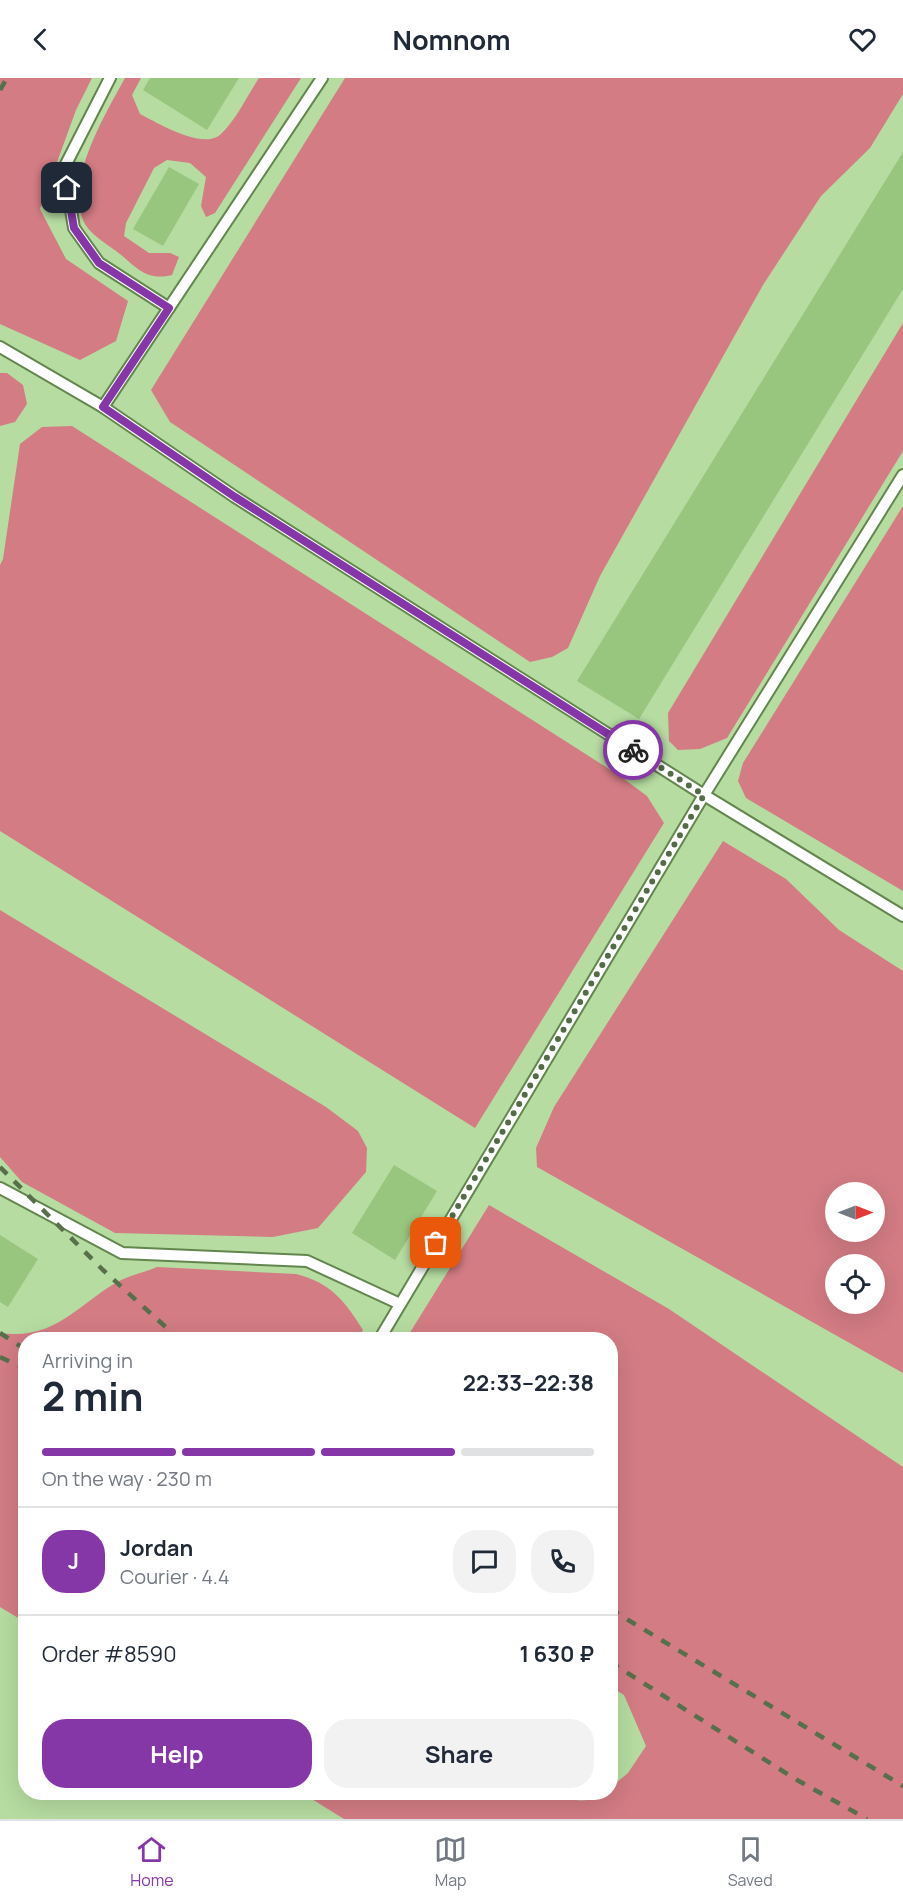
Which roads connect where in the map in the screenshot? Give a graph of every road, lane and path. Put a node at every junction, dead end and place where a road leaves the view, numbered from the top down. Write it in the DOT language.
graph roads {
  1 [pos="110,78"];
  2 [pos="322,78"];
  3 [pos="169,308"];
  4 [pos="0,346"];
  5 [pos="103,407"];
  6 [pos="903,476"];
  7 [pos="704,795"];
  8 [pos="903,916"];
  9 [pos="0,1188"];
  10 [pos="400,1304"];
  11 [pos="384,1332"];
  1 -- 3 [label="lane"];
  2 -- 3 [label="lane"];
  3 -- 5 [label="lane"];
  4 -- 5 [label="lane"];
  5 -- 7 [label="lane"];
  6 -- 7 [label="lane"];
  7 -- 8 [label="lane"];
  7 -- 10 [label="lane"];
  9 -- 10 [label="lane"];
  10 -- 11 [label="lane"];
}
